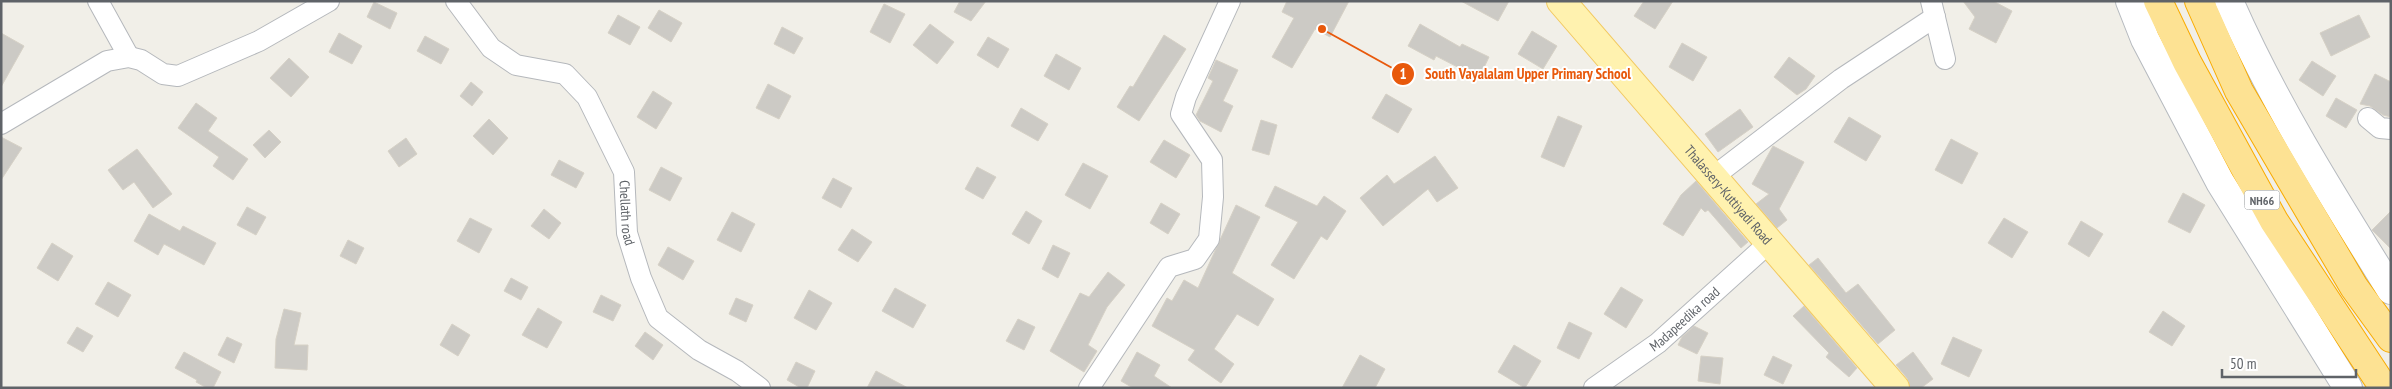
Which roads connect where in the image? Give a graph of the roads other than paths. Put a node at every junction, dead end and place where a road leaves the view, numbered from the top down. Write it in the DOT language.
graph roads {
  1 [pos="98,1"];
  2 [pos="329,1"];
  3 [pos="456,1"];
  4 [pos="1230,1"];
  5 [pos="1561,1"];
  6 [pos="2130,1"];
  7 [pos="2158,1"];
  8 [pos="2199,1"];
  9 [pos="2229,1"];
  10 [pos="1933,9"];
  11 [pos="129,56"];
  12 [pos="1945,59"];
  13 [pos="2368,118"];
  14 [pos="1,124"];
  15 [pos="2391,129"];
  16 [pos="1713,177"];
  17 [pos="1770,242"];
  18 [pos="2391,290"];
  19 [pos="2391,338"];
  20 [pos="760,388"];
  21 [pos="1089,388"];
  22 [pos="1594,388"];
  23 [pos="1895,388"];
  24 [pos="2348,388"];
  25 [pos="2384,388"];
  1 -- 11 [label="street"];
  2 -- 11 [label="street"];
  3 -- 20 [label="street, Chellath road"];
  4 -- 21 [label="street"];
  5 -- 16 [label="main road, Thalassery-Kuttiyadi Road"];
  6 -- 24 [label="street"];
  7 -- 25 [label="highway, NH66"];
  8 -- 19 [label="highway, NH66"];
  9 -- 18 [label="street"];
  10 -- 12 [label="street"];
  10 -- 16 [label="street"];
  11 -- 14 [label="street"];
  13 -- 15 [label="street"];
  16 -- 17 [label="main road, Thalassery-Kuttiyadi Road"];
  17 -- 22 [label="street, Madapeedika road"];
  17 -- 23 [label="main road, Thalassery-Kuttiyadi Road"];
}
